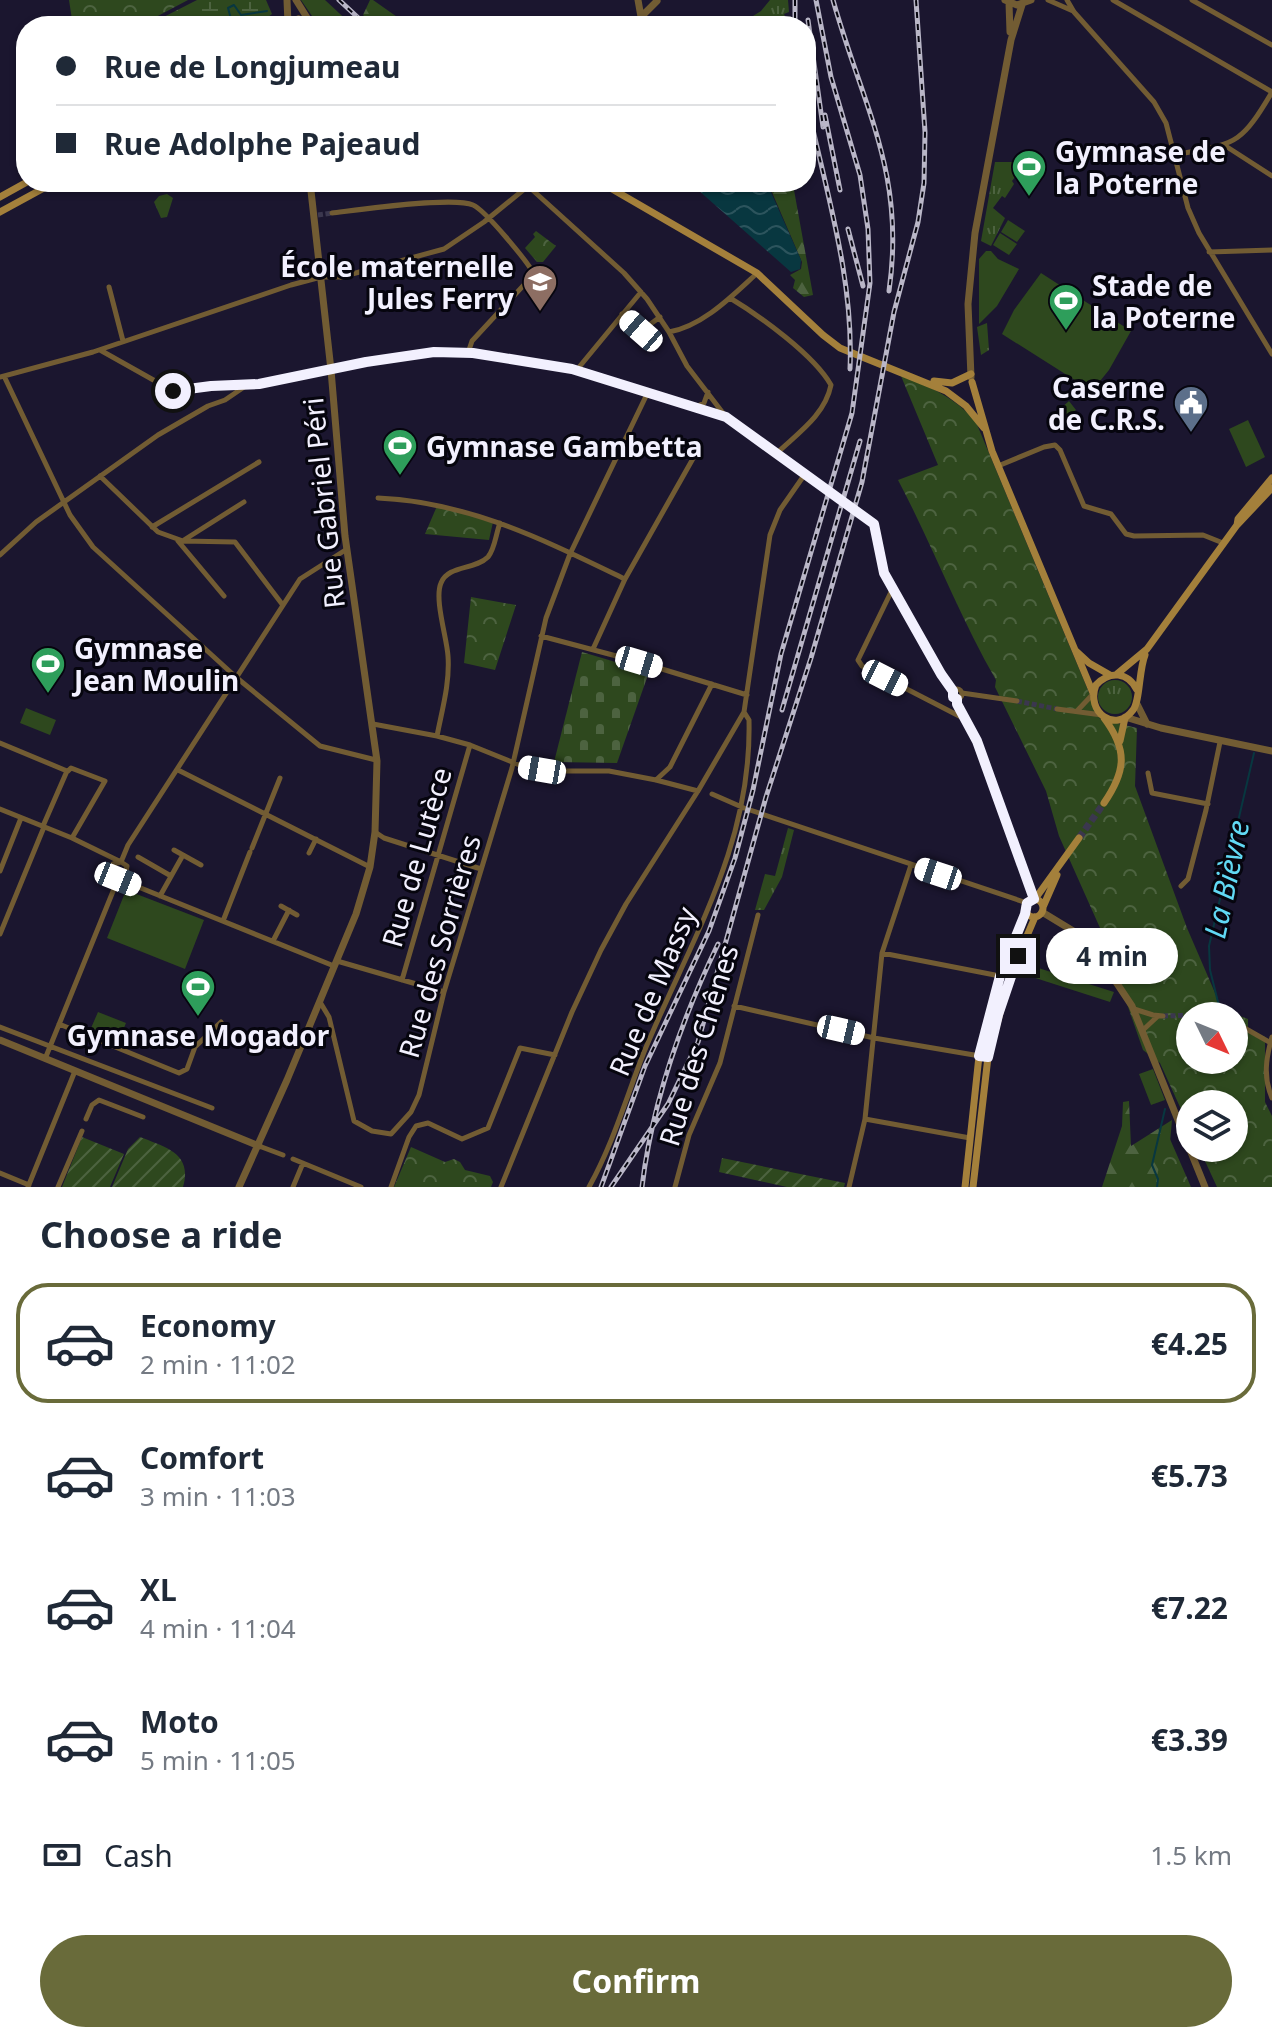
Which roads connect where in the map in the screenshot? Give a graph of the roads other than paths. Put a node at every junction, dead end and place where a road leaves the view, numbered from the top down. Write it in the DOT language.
graph roads {
  1 [pos="639,0"];
  2 [pos="658,0"];
  3 [pos="1031,0"];
  4 [pos="1048,0"];
  5 [pos="1067,0"];
  6 [pos="1113,0"];
  7 [pos="1192,0"];
  8 [pos="1007,1"];
  9 [pos="1022,5"];
  10 [pos="1074,12"];
  11 [pos="642,16"];
  12 [pos="1011,40"];
  13 [pos="1272,45"];
  14 [pos="1272,92"];
  15 [pos="1224,145"];
  16 [pos="1174,155"];
  17 [pos="1272,176"];
  18 [pos="37,192"];
  19 [pos="312,192"];
  20 [pos="521,192"];
  21 [pos="538,192"];
  22 [pos="617,192"];
  23 [pos="0,212"];
  24 [pos="332,213"];
  25 [pos="489,219"];
  26 [pos="1272,250"];
  27 [pos="1208,252"];
  28 [pos="320,263"];
  29 [pos="754,276"];
  30 [pos="321,277"];
  31 [pos="341,277"];
  32 [pos="109,287"];
  33 [pos="641,292"];
  34 [pos="730,298"];
  35 [pos="622,314"];
  36 [pos="660,317"];
  37 [pos="820,330"];
  38 [pos="669,332"];
  39 [pos="1272,339"];
  40 [pos="1263,340"];
  41 [pos="123,341"];
  42 [pos="100,350"];
  43 [pos="468,353"];
  44 [pos="1272,354"];
  45 [pos="331,370"];
  46 [pos="580,372"];
  47 [pos="2,376"];
  48 [pos="972,378"];
  49 [pos="248,385"];
  50 [pos="648,392"];
  51 [pos="708,392"];
  52 [pos="695,407"];
  53 [pos="726,417"];
  54 [pos="984,428"];
  55 [pos="777,453"];
  56 [pos="695,455"];
  57 [pos="259,462"];
  58 [pos="998,466"];
  59 [pos="805,474"];
  60 [pos="100,476"];
  61 [pos="1272,483"];
  62 [pos="378,498"];
  63 [pos="64,501"];
  64 [pos="244,502"];
  65 [pos="500,523"];
  66 [pos="1237,525"];
  67 [pos="151,527"];
  68 [pos="180,540"];
  69 [pos="1223,543"];
  70 [pos="347,549"];
  71 [pos="570,554"];
  72 [pos="0,555"];
  73 [pos="625,579"];
  74 [pos="892,590"];
  75 [pos="224,596"];
  76 [pos="282,604"];
  77 [pos="541,636"];
  78 [pos="593,649"];
  79 [pos="1075,649"];
  80 [pos="1147,649"];
  81 [pos="1114,674"];
  82 [pos="237,678"];
  83 [pos="712,684"];
  84 [pos="1137,690"];
  85 [pos="1093,693"];
  86 [pos="747,695"];
  87 [pos="959,696"];
  88 [pos="1017,701"];
  89 [pos="1137,704"];
  90 [pos="1057,709"];
  91 [pos="1076,711"];
  92 [pos="744,712"];
  93 [pos="1103,716"];
  94 [pos="1125,718"];
  95 [pos="964,719"];
  96 [pos="373,724"];
  97 [pos="1147,724"];
  98 [pos="437,736"];
  99 [pos="1120,741"];
  100 [pos="1220,742"];
  101 [pos="0,743"];
  102 [pos="470,745"];
  103 [pos="1272,751"];
  104 [pos="377,761"];
  105 [pos="513,763"];
  106 [pos="178,770"];
  107 [pos="67,771"];
  108 [pos="1148,773"];
  109 [pos="280,778"];
  110 [pos="656,780"];
  111 [pos="698,791"];
  112 [pos="712,794"];
  113 [pos="1104,803"];
  114 [pos="1208,804"];
  115 [pos="742,808"];
  116 [pos="0,809"];
  117 [pos="265,815"];
  118 [pos="21,818"];
  119 [pos="44,827"];
  120 [pos="375,832"];
  121 [pos="72,838"];
  122 [pos="1079,838"];
  123 [pos="316,839"];
  124 [pos="174,850"];
  125 [pos="106,852"];
  126 [pos="309,853"];
  127 [pos="183,855"];
  128 [pos="438,856"];
  129 [pos="138,857"];
  130 [pos="121,862"];
  131 [pos="1063,862"];
  132 [pos="201,865"];
  133 [pos="911,865"];
  134 [pos="112,866"];
  135 [pos="370,867"];
  136 [pos="481,869"];
  137 [pos="0,871"];
  138 [pos="127,874"];
  139 [pos="171,876"];
  140 [pos="118,879"];
  141 [pos="135,885"];
  142 [pos="1181,886"];
  143 [pos="160,896"];
  144 [pos="1030,903"];
  145 [pos="281,906"];
  146 [pos="289,910"];
  147 [pos="1040,912"];
  148 [pos="297,915"];
  149 [pos="758,915"];
  150 [pos="223,921"];
  151 [pos="0,934"];
  152 [pos="273,941"];
  153 [pos="882,953"];
  154 [pos="336,964"];
  155 [pos="1000,976"];
  156 [pos="402,980"];
  157 [pos="444,992"];
  158 [pos="320,1002"];
  159 [pos="734,1006"];
  160 [pos="1133,1009"];
  161 [pos="221,1022"];
  162 [pos="59,1024"];
  163 [pos="0,1027"];
  164 [pos="1248,1029"];
  165 [pos="1143,1030"];
  166 [pos="874,1038"];
  167 [pos="0,1040"];
  168 [pos="1271,1041"];
  169 [pos="51,1046"];
  170 [pos="555,1055"];
  171 [pos="979,1056"];
  172 [pos="988,1057"];
  173 [pos="45,1059"];
  174 [pos="75,1071"];
  175 [pos="1272,1098"];
  176 [pos="212,1108"];
  177 [pos="143,1117"];
  178 [pos="86,1119"];
  179 [pos="865,1119"];
  180 [pos="82,1131"];
  181 [pos="970,1138"];
  182 [pos="259,1146"];
  183 [pos="283,1155"];
  184 [pos="293,1159"];
  185 [pos="303,1163"];
  186 [pos="0,1173"];
  187 [pos="29,1186"];
  188 [pos="58,1187"];
  189 [pos="239,1187"];
  190 [pos="293,1187"];
  191 [pos="361,1187"];
  192 [pos="391,1187"];
  193 [pos="501,1187"];
  194 [pos="589,1187"];
  195 [pos="675,1187"];
  196 [pos="849,1187"];
  197 [pos="965,1187"];
  198 [pos="973,1187"];
  199 [pos="1205,1187"];
  1 -- 2 [label="street"];
  2 -- 11 [label="street"];
  3 -- 9 [label="street"];
  4 -- 10 [label="street"];
  5 -- 10 [label="street"];
  6 -- 14 [label="street"];
  7 -- 13 [label="street"];
  8 -- 9 [label="street"];
  8 -- 12 [label="street"];
  9 -- 12 [label="street"];
  10 -- 16 [label="street"];
  12 -- 48 [label="street"];
  14 -- 15 [label="street"];
  15 -- 16 [label="street"];
  15 -- 17 [label="street"];
  16 -- 27 [label="street"];
  18 -- 23 [label="main road"];
  19 -- 28 [label="street, Rue Gabriel Péri"];
  20 -- 25 [label="street"];
  21 -- 33 [label="street"];
  22 -- 37 [label="main road"];
  24 -- 25 [label="street"];
  25 -- 31 [label="street"];
  25 -- 43 [label="street"];
  26 -- 27 [label="street"];
  27 -- 40 [label="street"];
  28 -- 30 [label="street, Rue Gabriel Péri"];
  28 -- 31 [label="street"];
  29 -- 34 [label="street"];
  30 -- 31 [label="street"];
  30 -- 41 [label="street"];
  30 -- 45 [label="street, Rue Gabriel Péri"];
  32 -- 41 [label="street"];
  33 -- 35 [label="street"];
  33 -- 36 [label="street"];
  34 -- 38 [label="street"];
  34 -- 55 [label="street"];
  35 -- 36 [label="street"];
  35 -- 46 [label="street"];
  36 -- 38 [label="street"];
  37 -- 48 [label="main road"];
  37 -- 54 [label="main road"];
  38 -- 51 [label="street"];
  39 -- 40 [label="street"];
  40 -- 44 [label="street"];
  41 -- 42 [label="street"];
  42 -- 47 [label="street"];
  42 -- 49 [label="street"];
  43 -- 45 [label="street"];
  43 -- 46 [label="street"];
  45 -- 49 [label="street"];
  45 -- 70 [label="street, Rue Gabriel Péri"];
  46 -- 50 [label="street"];
  47 -- 63 [label="street"];
  48 -- 54 [label="main road"];
  49 -- 60 [label="street"];
  50 -- 52 [label="street"];
  50 -- 71 [label="street, Rue des Sorrières"];
  51 -- 52 [label="street"];
  51 -- 53 [label="street"];
  52 -- 53 [label="street"];
  53 -- 55 [label="street"];
  54 -- 58 [label="main road"];
  55 -- 59 [label="street"];
  56 -- 73 [label="street"];
  57 -- 67 [label="street"];
  58 -- 69 [label="street"];
  58 -- 79 [label="main road"];
  59 -- 74 [label="street"];
  59 -- 86 [label="street"];
  60 -- 63 [label="street"];
  60 -- 67 [label="street"];
  61 -- 66 [label="main road"];
  61 -- 66 [label="main road"];
  62 -- 65 [label="street"];
  63 -- 72 [label="street"];
  63 -- 82 [label="street"];
  64 -- 68 [label="street"];
  65 -- 71 [label="street"];
  65 -- 98 [label="street"];
  66 -- 69 [label="main road"];
  67 -- 68 [label="street"];
  68 -- 75 [label="street"];
  68 -- 76 [label="street"];
  69 -- 80 [label="main road"];
  70 -- 76 [label="street"];
  70 -- 96 [label="street, Rue Gabriel Péri"];
  71 -- 73 [label="street"];
  71 -- 77 [label="street, Rue des Sorrières"];
  73 -- 78 [label="street"];
  74 -- 87 [label="street"];
  74 -- 95 [label="street"];
  76 -- 82 [label="street"];
  77 -- 78 [label="street"];
  77 -- 105 [label="street, Rue des Sorrières"];
  78 -- 83 [label="street"];
  79 -- 81 [label="main road"];
  79 -- 85 [label="main road"];
  80 -- 81 [label="main road"];
  80 -- 84 [label="main road"];
  81 -- 84 [label="main road"];
  81 -- 85 [label="main road"];
  82 -- 104 [label="street"];
  82 -- 106 [label="street"];
  83 -- 86 [label="street"];
  83 -- 110 [label="street"];
  84 -- 89 [label="main road"];
  85 -- 91 [label="street"];
  85 -- 93 [label="main road"];
  86 -- 92 [label="street"];
  87 -- 88 [label="street"];
  87 -- 95 [label="street"];
  89 -- 94 [label="main road"];
  89 -- 97 [label="street"];
  90 -- 91 [label="street"];
  91 -- 93 [label="street"];
  92 -- 111 [label="street"];
  92 -- 115 [label="street, Rue de Massy"];
  93 -- 94 [label="main road"];
  93 -- 99 [label="main road"];
  94 -- 97 [label="street"];
  94 -- 99 [label="main road"];
  95 -- 144 [label="street"];
  96 -- 98 [label="street"];
  96 -- 104 [label="street, Rue Gabriel Péri"];
  97 -- 100 [label="street"];
  98 -- 102 [label="street"];
  99 -- 113 [label="main road"];
  100 -- 103 [label="street"];
  100 -- 114 [label="street"];
  101 -- 107 [label="street"];
  102 -- 105 [label="street"];
  102 -- 128 [label="street, Rue de Lutèce"];
  104 -- 120 [label="street, Rue Gabriel Péri"];
  105 -- 110 [label="street"];
  105 -- 136 [label="street, Rue des Sorrières"];
  106 -- 117 [label="street"];
  106 -- 130 [label="street"];
  107 -- 119 [label="street"];
  107 -- 121 [label="street"];
  108 -- 114 [label="street"];
  109 -- 117 [label="street"];
  110 -- 111 [label="street"];
  111 -- 170 [label="street"];
  112 -- 115 [label="street"];
  114 -- 142 [label="street"];
  115 -- 133 [label="street"];
  115 -- 194 [label="street, Rue de Massy"];
  116 -- 118 [label="street"];
  117 -- 123 [label="street"];
  117 -- 150 [label="street"];
  118 -- 119 [label="street"];
  118 -- 137 [label="street"];
  119 -- 121 [label="street"];
  119 -- 151 [label="street"];
  120 -- 128 [label="street"];
  120 -- 135 [label="street, Rue Gabriel Péri"];
  121 -- 125 [label="street"];
  122 -- 131 [label="main road"];
  123 -- 126 [label="street"];
  123 -- 135 [label="street"];
  124 -- 127 [label="street"];
  125 -- 130 [label="street"];
  125 -- 134 [label="street"];
  127 -- 132 [label="street"];
  127 -- 139 [label="street"];
  128 -- 136 [label="street"];
  128 -- 156 [label="street, Rue de Lutèce"];
  129 -- 139 [label="street"];
  130 -- 134 [label="street"];
  130 -- 138 [label="street"];
  131 -- 144 [label="main road"];
  131 -- 147 [label="main road"];
  133 -- 144 [label="street"];
  133 -- 153 [label="street"];
  134 -- 140 [label="street"];
  135 -- 154 [label="street, Rue Gabriel Péri"];
  136 -- 157 [label="street, Rue des Sorrières"];
  138 -- 140 [label="street"];
  138 -- 141 [label="street"];
  139 -- 143 [label="street"];
  140 -- 141 [label="street"];
  140 -- 162 [label="street"];
  141 -- 143 [label="street"];
  143 -- 150 [label="street"];
  144 -- 147 [label="main road"];
  144 -- 147 [label="main road"];
  144 -- 155 [label="main road"];
  145 -- 146 [label="street"];
  146 -- 148 [label="street"];
  146 -- 152 [label="street"];
  147 -- 160 [label="street"];
  147 -- 172 [label="main road"];
  149 -- 159 [label="street, Rue des Chênes"];
  150 -- 152 [label="street"];
  152 -- 154 [label="street"];
  153 -- 155 [label="street"];
  153 -- 166 [label="street"];
  154 -- 156 [label="street"];
  154 -- 158 [label="street, Rue Gabriel Péri"];
  155 -- 171 [label="main road"];
  156 -- 157 [label="street"];
  157 -- 158 [label="street, Rue des Sorrières"];
  158 -- 182 [label="street, Rue Gabriel Péri"];
  159 -- 166 [label="street"];
  159 -- 195 [label="street, Rue des Chênes"];
  160 -- 165 [label="street"];
  160 -- 165 [label="street"];
  161 -- 162 [label="street"];
  162 -- 169 [label="street"];
  163 -- 169 [label="street"];
  164 -- 168 [label="street"];
  165 -- 199 [label="street"];
  166 -- 171 [label="street"];
  166 -- 179 [label="street"];
  167 -- 173 [label="street"];
  168 -- 175 [label="street"];
  169 -- 173 [label="street"];
  169 -- 176 [label="street"];
  170 -- 192 [label="street"];
  170 -- 193 [label="street"];
  171 -- 172 [label="street"];
  171 -- 181 [label="main road"];
  172 -- 198 [label="main road"];
  173 -- 174 [label="street"];
  174 -- 182 [label="street"];
  174 -- 187 [label="street"];
  177 -- 178 [label="street"];
  179 -- 181 [label="street"];
  179 -- 196 [label="street"];
  180 -- 188 [label="street"];
  181 -- 197 [label="main road"];
  182 -- 183 [label="street"];
  182 -- 189 [label="street, Rue Gabriel Péri"];
  184 -- 185 [label="street"];
  185 -- 190 [label="street"];
  185 -- 191 [label="street"];
  186 -- 187 [label="street"];
}
